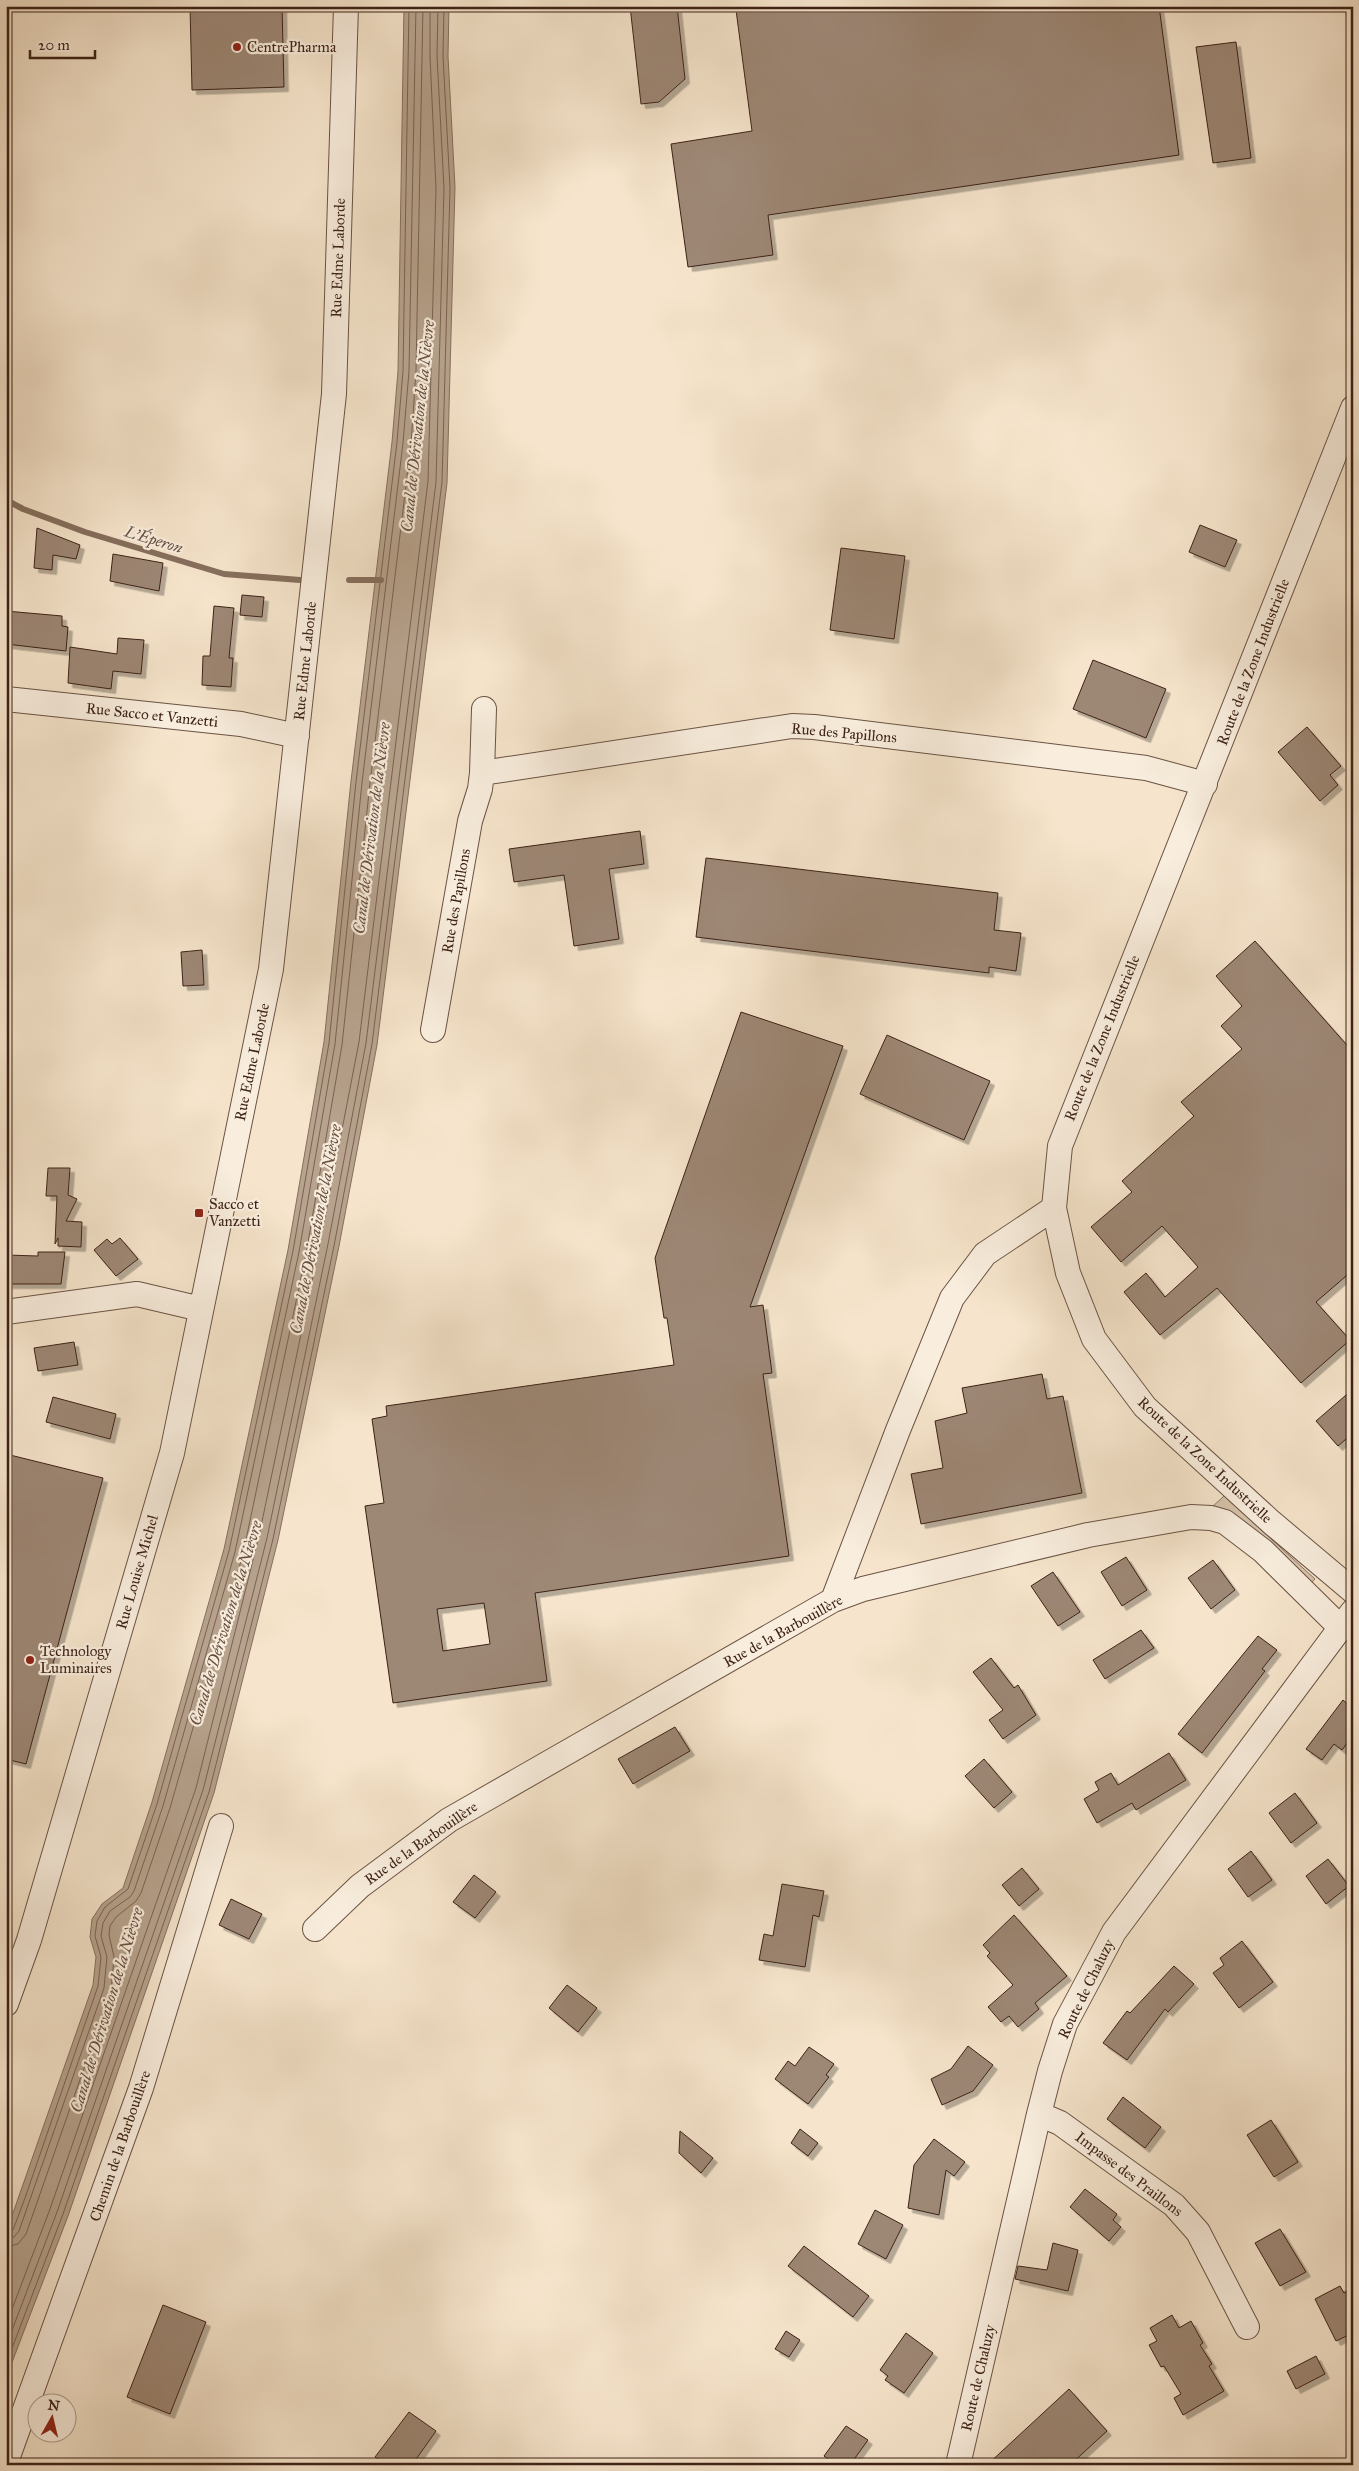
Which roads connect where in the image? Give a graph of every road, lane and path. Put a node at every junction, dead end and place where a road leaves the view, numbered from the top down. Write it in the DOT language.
graph roads {
  1 [pos="346,6"];
  2 [pos="1353,408"];
  3 [pos="6,699"];
  4 [pos="484,709"];
  5 [pos="296,736"];
  6 [pos="482,773"];
  7 [pos="1205,784"];
  8 [pos="433,1030"];
  9 [pos="1054,1208"];
  10 [pos="201,1309"];
  11 [pos="6,1312"];
  12 [pos="1353,1591"];
  13 [pos="833,1600"];
  14 [pos="1346,1619"];
  15 [pos="221,1826"];
  16 [pos="316,1929"];
  17 [pos="6,2004"];
  18 [pos="1039,2114"];
  19 [pos="1247,2327"];
  20 [pos="6,2462"];
  21 [pos="958,2465"];
  1 -- 5 [label="street, Rue Edme Laborde"];
  2 -- 7 [label="street, Route de la Zone Industrielle"];
  3 -- 5 [label="street, Rue Sacco et Vanzetti"];
  4 -- 6 [label="street, Rue des Papillons"];
  5 -- 10 [label="street, Rue Edme Laborde"];
  6 -- 7 [label="street, Rue des Papillons"];
  6 -- 8 [label="street, Rue des Papillons"];
  7 -- 9 [label="street, Route de la Zone Industrielle"];
  9 -- 12 [label="street, Route de la Zone Industrielle"];
  9 -- 13 [label="street"];
  10 -- 11 [label="street"];
  10 -- 17 [label="street, Rue Louise Michel"];
  13 -- 14 [label="street, Rue de la Barbouillère"];
  13 -- 16 [label="street, Rue de la Barbouillère"];
  14 -- 18 [label="street, Route de Chaluzy"];
  15 -- 20 [label="street, Chemin de la Barbouillère"];
  18 -- 19 [label="street, Impasse des Praillons"];
  18 -- 21 [label="street, Route de Chaluzy"];
}
